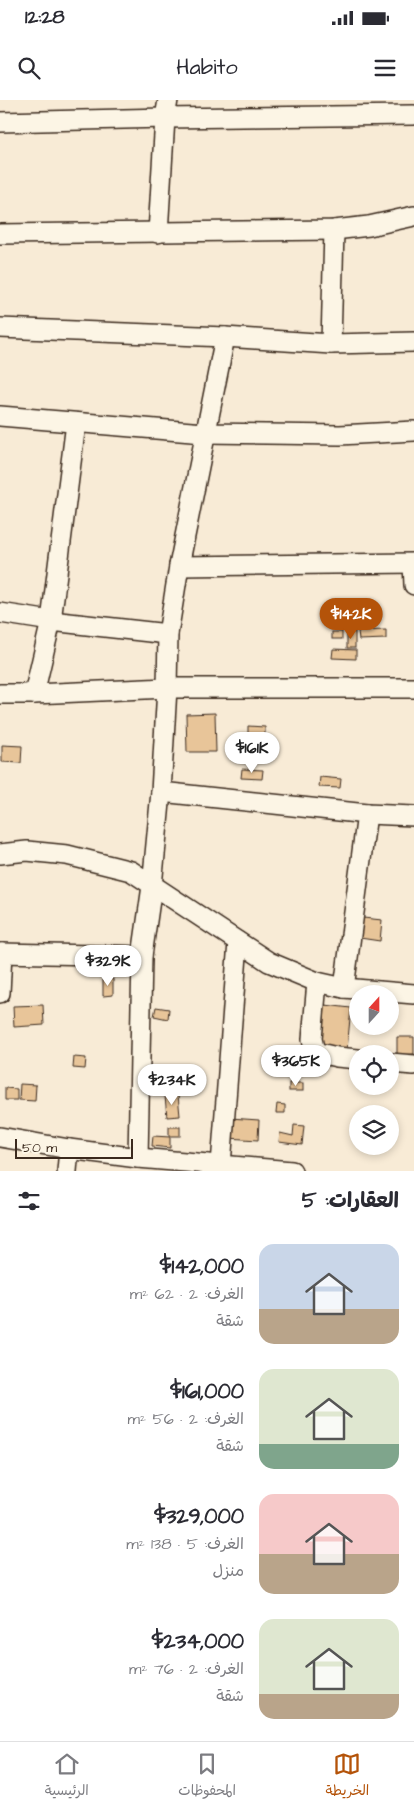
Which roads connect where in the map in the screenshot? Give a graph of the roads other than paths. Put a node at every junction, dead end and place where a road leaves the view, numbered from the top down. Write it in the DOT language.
graph roads {
  1 [pos="166,109"];
  2 [pos="414,115"];
  3 [pos="0,122"];
  4 [pos="414,216"];
  5 [pos="334,230"];
  6 [pos="158,233"];
  7 [pos="0,234"];
  8 [pos="0,328"];
  9 [pos="225,337"];
  10 [pos="414,342"];
  11 [pos="331,344"];
  12 [pos="0,416"];
  13 [pos="76,422"];
  14 [pos="414,431"];
  15 [pos="204,433"];
  16 [pos="414,563"];
  17 [pos="178,566"];
  18 [pos="414,586"];
  19 [pos="0,613"];
  20 [pos="51,621"];
  21 [pos="168,634"];
  22 [pos="167,688"];
  23 [pos="414,688"];
  24 [pos="0,694"];
  25 [pos="34,694"];
  26 [pos="162,792"];
  27 [pos="367,814"];
  28 [pos="414,816"];
  29 [pos="0,854"];
  30 [pos="152,886"];
  31 [pos="238,942"];
  32 [pos="1,953"];
  33 [pos="142,956"];
  34 [pos="317,982"];
  35 [pos="344,988"];
  36 [pos="0,993"];
  37 [pos="414,994"];
  38 [pos="349,1058"];
  39 [pos="399,1063"];
  40 [pos="414,1065"];
  41 [pos="0,1137"];
  42 [pos="69,1150"];
  43 [pos="138,1158"];
  44 [pos="221,1165"];
  45 [pos="67,1171"];
  46 [pos="292,1171"];
  1 -- 2 [label="street"];
  1 -- 3 [label="street"];
  1 -- 6 [label="street"];
  4 -- 5 [label="street"];
  5 -- 6 [label="street"];
  5 -- 11 [label="street"];
  6 -- 7 [label="street"];
  8 -- 9 [label="street"];
  9 -- 11 [label="street"];
  9 -- 15 [label="street"];
  10 -- 11 [label="street"];
  12 -- 13 [label="street"];
  13 -- 15 [label="street"];
  13 -- 20 [label="street"];
  14 -- 15 [label="street"];
  15 -- 17 [label="street"];
  16 -- 17 [label="street"];
  16 -- 18 [label="street"];
  17 -- 21 [label="street"];
  19 -- 20 [label="street"];
  20 -- 21 [label="street"];
  20 -- 25 [label="street"];
  21 -- 22 [label="street"];
  22 -- 23 [label="street"];
  22 -- 25 [label="street"];
  22 -- 26 [label="street"];
  24 -- 25 [label="street"];
  26 -- 27 [label="street"];
  26 -- 30 [label="street"];
  27 -- 28 [label="street"];
  27 -- 35 [label="street"];
  29 -- 30 [label="street"];
  30 -- 31 [label="street"];
  30 -- 33 [label="street"];
  31 -- 34 [label="street"];
  31 -- 44 [label="street"];
  32 -- 33 [label="street"];
  32 -- 36 [label="street"];
  33 -- 43 [label="street"];
  34 -- 35 [label="street"];
  34 -- 38 [label="street"];
  35 -- 37 [label="street"];
  39 -- 40 [label="street"];
  41 -- 42 [label="street"];
  42 -- 43 [label="street"];
  42 -- 45 [label="street"];
  43 -- 44 [label="street"];
  44 -- 46 [label="street"];
}
